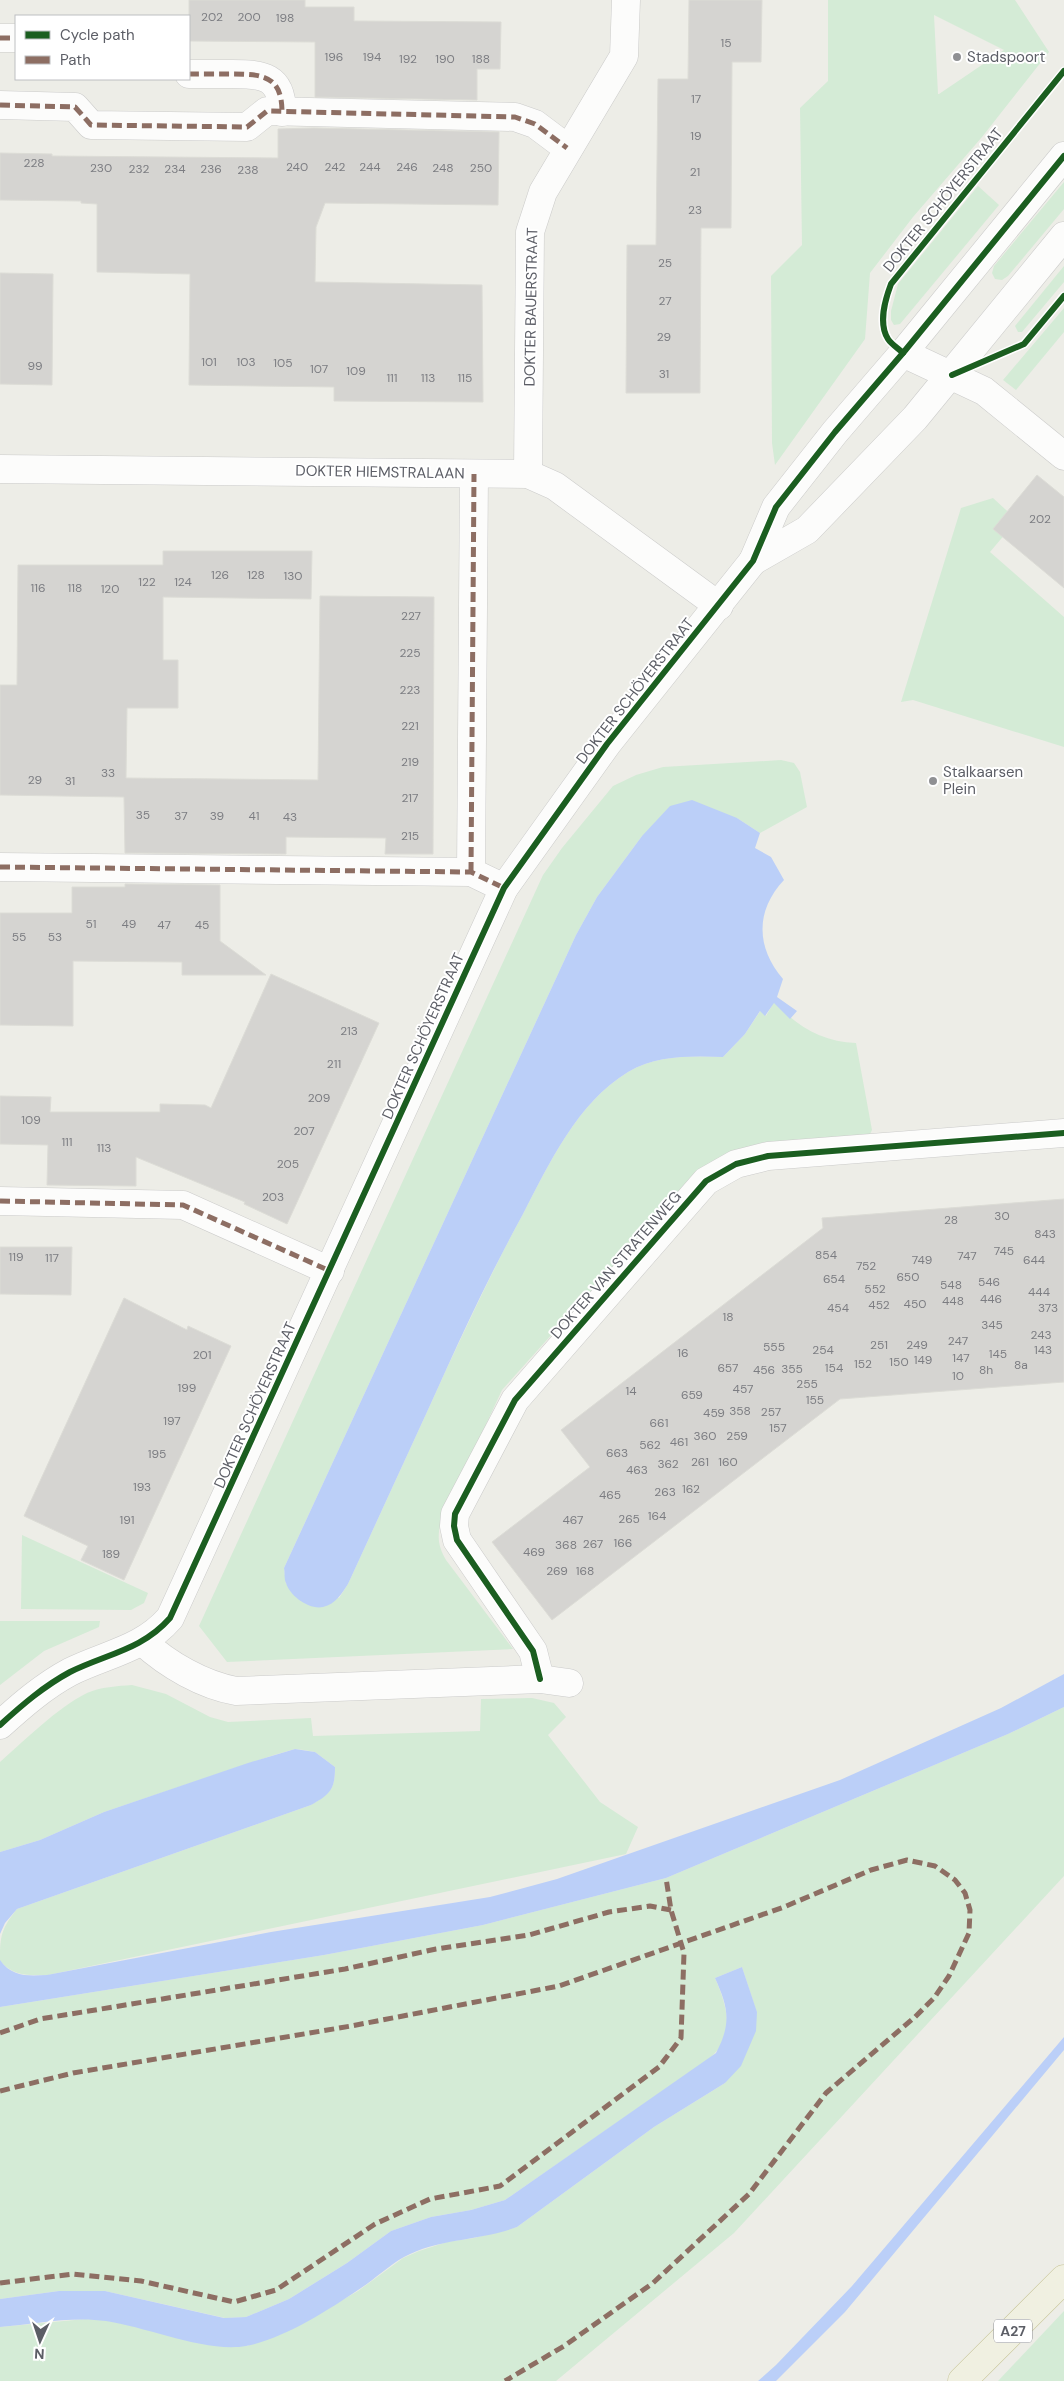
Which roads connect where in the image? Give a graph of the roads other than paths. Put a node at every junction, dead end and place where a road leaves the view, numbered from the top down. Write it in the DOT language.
graph roads {
  1 [pos="626,0"];
  2 [pos="0,38"];
  3 [pos="15,38"];
  4 [pos="190,74"];
  5 [pos="0,105"];
  6 [pos="282,112"];
  7 [pos="567,148"];
  8 [pos="1064,156"];
  9 [pos="1064,236"];
  10 [pos="903,353"];
  11 [pos="952,375"];
  12 [pos="1064,456"];
  13 [pos="0,469"];
  14 [pos="474,474"];
  15 [pos="528,474"];
  16 [pos="753,561"];
  17 [pos="719,606"];
  18 [pos="0,867"];
  19 [pos="471,872"];
  20 [pos="504,888"];
  21 [pos="1064,1133"];
  22 [pos="0,1201"];
  23 [pos="330,1270"];
  24 [pos="143,1642"];
  25 [pos="540,1679"];
  26 [pos="569,1683"];
  27 [pos="0,1725"];
  28 [pos="1064,2279"];
  29 [pos="962,2381"];
  1 -- 7 [label="street, DOKTER BAUERSTRAAT"];
  2 -- 3 [label="street"];
  4 -- 6 [label="street"];
  5 -- 6 [label="street"];
  6 -- 7 [label="street"];
  7 -- 15 [label="street, DOKTER BAUERSTRAAT"];
  8 -- 10 [label="street, DOKTER SCHÖYERSTRAAT"];
  9 -- 11 [label="street, DOKTER SCHÖYERSTRAAT"];
  10 -- 11 [label="street"];
  10 -- 16 [label="street, DOKTER SCHÖYERSTRAAT"];
  11 -- 12 [label="street"];
  11 -- 16 [label="street, DOKTER SCHÖYERSTRAAT"];
  13 -- 14 [label="street, DOKTER HIEMSTRALAAN"];
  14 -- 15 [label="street, DOKTER HIEMSTRALAAN"];
  14 -- 19 [label="street"];
  15 -- 17 [label="street, DOKTER HIEMSTRALAAN"];
  16 -- 17 [label="street, DOKTER SCHÖYERSTRAAT"];
  17 -- 20 [label="street, DOKTER SCHÖYERSTRAAT"];
  18 -- 19 [label="street"];
  19 -- 20 [label="street"];
  20 -- 23 [label="street, DOKTER SCHÖYERSTRAAT"];
  21 -- 25 [label="street, DOKTER VAN STRATENWEG"];
  22 -- 23 [label="street"];
  23 -- 24 [label="street, DOKTER SCHÖYERSTRAAT"];
  24 -- 25 [label="street"];
  24 -- 27 [label="street, DOKTER SCHÖYERSTRAAT"];
  25 -- 26 [label="street"];
  28 -- 29 [label="highway, A27"];
}
